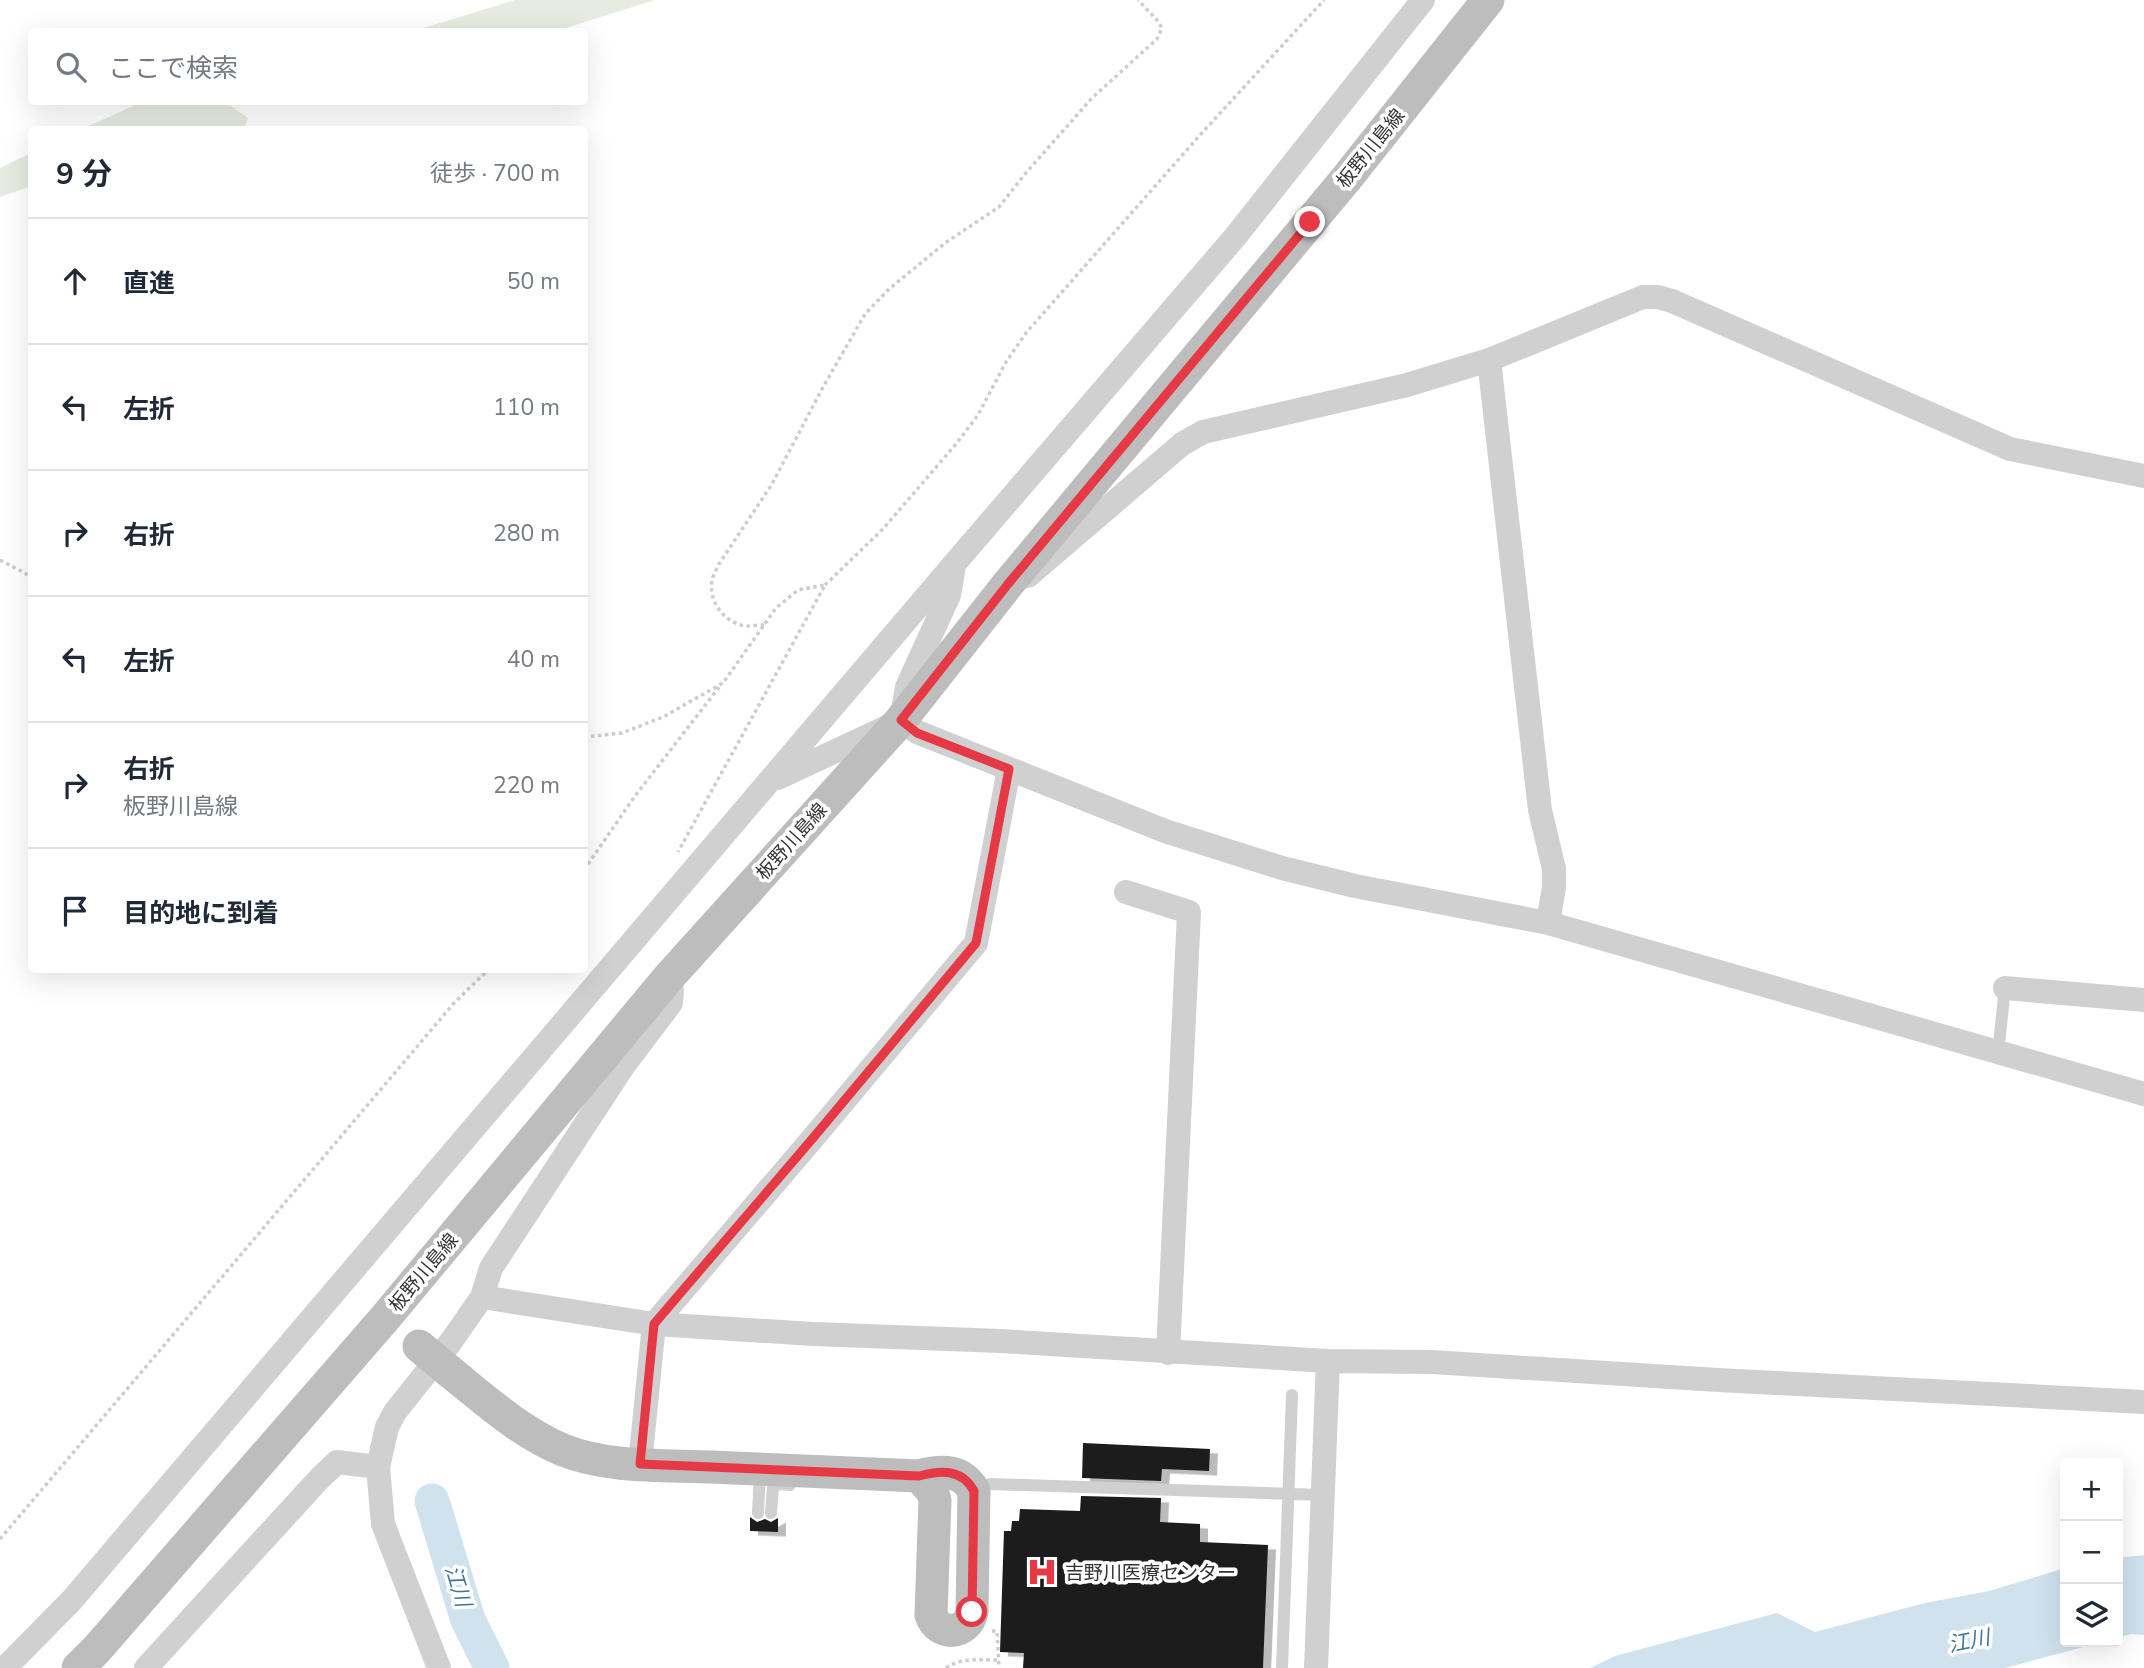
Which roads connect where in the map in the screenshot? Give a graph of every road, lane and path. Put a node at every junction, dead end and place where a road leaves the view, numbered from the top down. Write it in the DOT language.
graph roads {
  1 [pos="1138,0"];
  2 [pos="1324,0"];
  3 [pos="1423,0"];
  4 [pos="1488,0"];
  5 [pos="1489,360"];
  6 [pos="2144,476"];
  7 [pos="0,560"];
  8 [pos="955,563"];
  9 [pos="28,576"];
  10 [pos="1008,584"];
  11 [pos="825,585"];
  12 [pos="764,625"];
  13 [pos="723,683"];
  14 [pos="901,720"];
  15 [pos="588,737"];
  16 [pos="1009,769"];
  17 [pos="771,781"];
  18 [pos="678,852"];
  19 [pos="588,864"];
  20 [pos="1126,892"];
  21 [pos="1548,923"];
  22 [pos="485,973"];
  23 [pos="669,977"];
  24 [pos="2005,988"];
  25 [pos="2144,1000"];
  26 [pos="1998,1053"];
  27 [pos="2144,1094"];
  28 [pos="482,1297"];
  29 [pos="385,1318"];
  30 [pos="654,1324"];
  31 [pos="1168,1353"];
  32 [pos="1328,1361"];
  33 [pos="1292,1395"];
  34 [pos="2144,1402"];
  35 [pos="640,1464"];
  36 [pos="378,1467"];
  37 [pos="760,1469"];
  38 [pos="925,1482"];
  39 [pos="807,1485"];
  40 [pos="848,1486"];
  41 [pos="974,1491"];
  42 [pos="1287,1494"];
  43 [pos="1323,1495"];
  44 [pos="0,1539"];
  45 [pos="983,1630"];
  46 [pos="999,1660"];
  47 [pos="5,1668"];
  48 [pos="78,1668"];
  49 [pos="146,1668"];
  50 [pos="439,1668"];
  51 [pos="946,1668"];
  52 [pos="999,1668"];
  53 [pos="1282,1668"];
  54 [pos="1316,1668"];
  1 -- 12 [label="path"];
  2 -- 11 [label="path"];
  3 -- 8 [label="street"];
  4 -- 10 [label="main road, 板野川島線"];
  5 -- 6 [label="street"];
  5 -- 10 [label="street"];
  5 -- 21 [label="street"];
  7 -- 9 [label="path"];
  8 -- 14 [label="street"];
  8 -- 17 [label="street"];
  10 -- 14 [label="main road, 板野川島線"];
  11 -- 12 [label="path"];
  11 -- 18 [label="path"];
  12 -- 13 [label="path"];
  13 -- 15 [label="path"];
  13 -- 19 [label="path"];
  14 -- 16 [label="street"];
  14 -- 17 [label="street"];
  14 -- 23 [label="main road, 板野川島線"];
  16 -- 21 [label="street"];
  16 -- 30 [label="street"];
  17 -- 47 [label="street"];
  20 -- 31 [label="street"];
  21 -- 26 [label="street"];
  22 -- 44 [label="path"];
  23 -- 28 [label="street"];
  23 -- 29 [label="main road, 板野川島線"];
  24 -- 25 [label="street"];
  24 -- 26 [label="lane"];
  26 -- 27 [label="street"];
  28 -- 30 [label="street"];
  28 -- 36 [label="street"];
  29 -- 35 [label="main road, bridge"];
  29 -- 48 [label="main road, 板野川島線"];
  30 -- 31 [label="street"];
  30 -- 35 [label="street"];
  31 -- 32 [label="street"];
  32 -- 34 [label="street"];
  32 -- 43 [label="street"];
  33 -- 42 [label="lane"];
  35 -- 37 [label="main road"];
  36 -- 49 [label="street"];
  36 -- 50 [label="street"];
  37 -- 38 [label="main road"];
  37 -- 39 [label="lane"];
  38 -- 40 [label="lane"];
  38 -- 41 [label="main road"];
  38 -- 41 [label="main road"];
  41 -- 42 [label="lane"];
  42 -- 43 [label="lane"];
  42 -- 53 [label="lane"];
  43 -- 54 [label="street"];
  45 -- 46 [label="path"];
  46 -- 51 [label="path"];
  46 -- 52 [label="path"];
}
